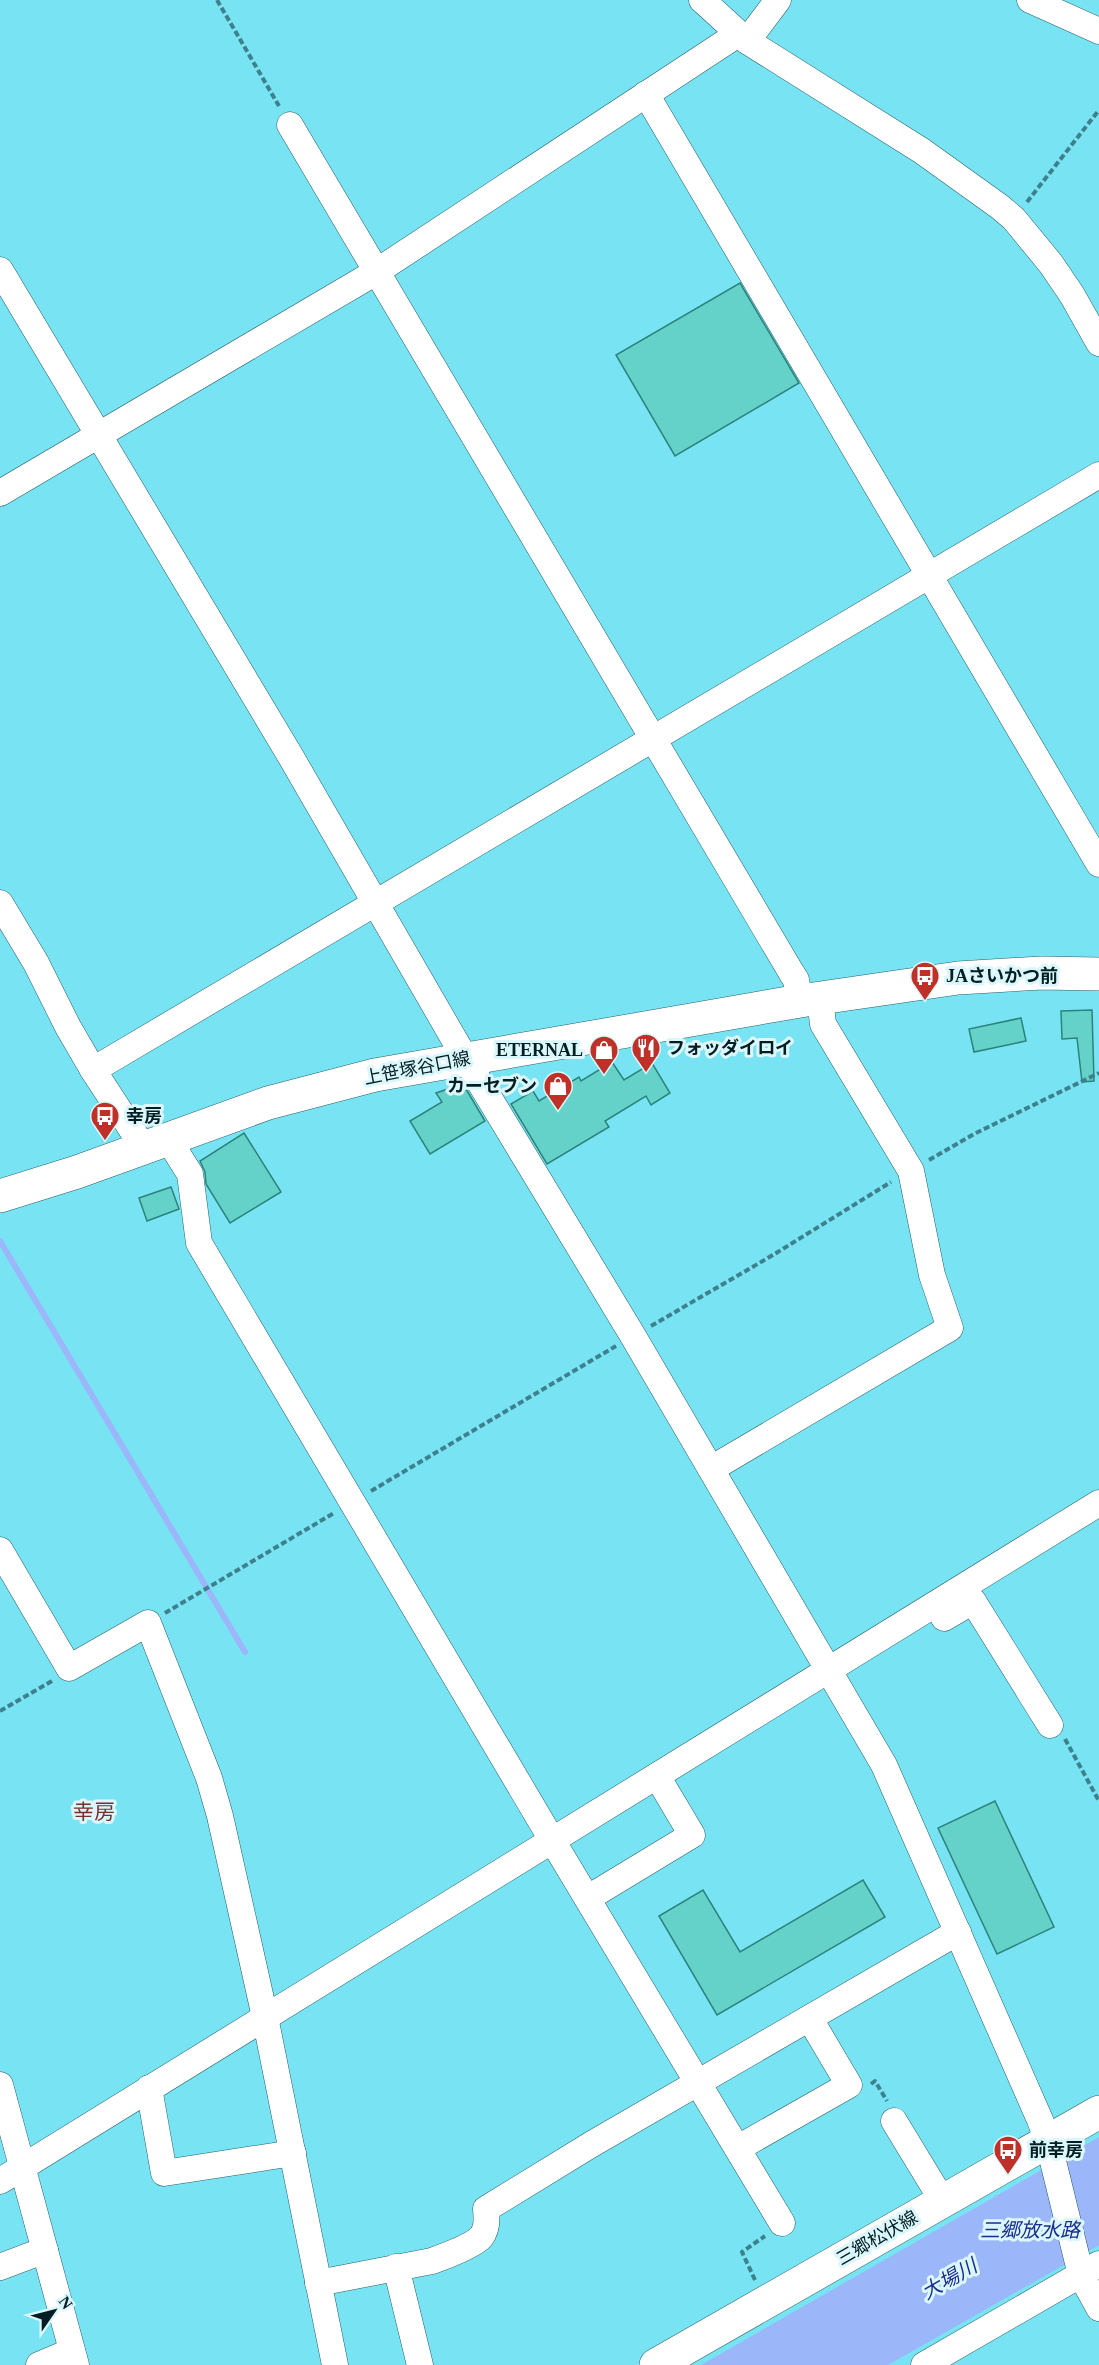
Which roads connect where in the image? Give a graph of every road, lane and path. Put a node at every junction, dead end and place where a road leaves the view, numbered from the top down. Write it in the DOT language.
graph roads {
  1 [pos="217,0"];
  2 [pos="702,0"];
  3 [pos="778,0"];
  4 [pos="1030,0"];
  5 [pos="1099,31"];
  6 [pos="743,38"];
  7 [pos="646,94"];
  8 [pos="1099,110"];
  9 [pos="290,125"];
  10 [pos="1014,219"];
  11 [pos="0,270"];
  12 [pos="376,272"];
  13 [pos="1095,330"];
  14 [pos="98,435"];
  15 [pos="1099,475"];
  16 [pos="0,493"];
  17 [pos="929,576"];
  18 [pos="653,740"];
  19 [pos="1099,864"];
  20 [pos="375,902"];
  21 [pos="0,903"];
  22 [pos="1099,974"];
  23 [pos="810,1000"];
  24 [pos="465,1058"];
  25 [pos="93,1070"];
  26 [pos="1099,1073"];
  27 [pos="156,1143"];
  28 [pos="911,1171"];
  29 [pos="0,1196"];
  30 [pos="633,1336"];
  31 [pos="711,1469"];
  32 [pos="352,1502"];
  33 [pos="1099,1503"];
  34 [pos="0,1550"];
  35 [pos="938,1613"];
  36 [pos="148,1623"];
  37 [pos="69,1668"];
  38 [pos="833,1676"];
  39 [pos="0,1711"];
  40 [pos="1050,1725"];
  41 [pos="657,1776"];
  42 [pos="1099,1801"];
  43 [pos="552,1840"];
  44 [pos="588,1898"];
  45 [pos="958,1932"];
  46 [pos="265,2017"];
  47 [pos="810,2019"];
  48 [pos="699,2083"];
  49 [pos="849,2085"];
  50 [pos="149,2088"];
  51 [pos="2,2099"];
  52 [pos="1099,2112"];
  53 [pos="894,2121"];
  54 [pos="738,2148"];
  55 [pos="1051,2150"];
  56 [pos="292,2153"];
  57 [pos="22,2168"];
  58 [pos="0,2181"];
  59 [pos="942,2200"];
  60 [pos="782,2223"];
  61 [pos="45,2250"];
  62 [pos="0,2267"];
  63 [pos="396,2267"];
  64 [pos="1086,2267"];
  65 [pos="318,2283"];
  66 [pos="765,2302"];
  67 [pos="1099,2308"];
  68 [pos="74,2358"];
  69 [pos="932,2363"];
  70 [pos="39,2365"];
  71 [pos="335,2365"];
  72 [pos="420,2365"];
  73 [pos="656,2365"];
  1 -- 9 [label="path"];
  2 -- 6 [label="street"];
  3 -- 6 [label="street"];
  4 -- 5 [label="street"];
  6 -- 7 [label="street"];
  6 -- 10 [label="street"];
  7 -- 12 [label="street"];
  7 -- 17 [label="street"];
  8 -- 10 [label="path"];
  9 -- 12 [label="street"];
  10 -- 13 [label="street"];
  11 -- 14 [label="street"];
  12 -- 14 [label="street"];
  12 -- 18 [label="street"];
  14 -- 16 [label="street"];
  14 -- 20 [label="street"];
  15 -- 17 [label="street"];
  17 -- 18 [label="street"];
  17 -- 19 [label="street"];
  18 -- 20 [label="street"];
  18 -- 23 [label="street"];
  20 -- 24 [label="street"];
  20 -- 25 [label="street"];
  21 -- 25 [label="street"];
  22 -- 23 [label="main road, 上笹塚谷口線"];
  23 -- 24 [label="main road, 上笹塚谷口線"];
  23 -- 28 [label="street"];
  24 -- 27 [label="main road, 上笹塚谷口線"];
  24 -- 30 [label="street"];
  25 -- 27 [label="street"];
  26 -- 28 [label="path"];
  27 -- 29 [label="main road, 上笹塚谷口線"];
  27 -- 32 [label="street"];
  28 -- 30 [label="path"];
  28 -- 31 [label="street"];
  30 -- 31 [label="street"];
  30 -- 32 [label="path"];
  31 -- 38 [label="street"];
  32 -- 36 [label="path"];
  32 -- 43 [label="street"];
  33 -- 35 [label="street"];
  34 -- 37 [label="street"];
  35 -- 38 [label="street"];
  35 -- 40 [label="street"];
  36 -- 37 [label="street"];
  36 -- 46 [label="street"];
  37 -- 39 [label="path"];
  38 -- 41 [label="street"];
  38 -- 45 [label="street"];
  40 -- 42 [label="path"];
  41 -- 43 [label="street"];
  41 -- 44 [label="street"];
  43 -- 44 [label="street"];
  43 -- 46 [label="street"];
  44 -- 48 [label="street"];
  45 -- 47 [label="street"];
  45 -- 55 [label="street"];
  46 -- 50 [label="street"];
  46 -- 56 [label="street"];
  47 -- 48 [label="street"];
  47 -- 49 [label="street"];
  48 -- 54 [label="street"];
  48 -- 63 [label="street"];
  49 -- 53 [label="path"];
  49 -- 54 [label="street"];
  50 -- 56 [label="street"];
  50 -- 57 [label="street"];
  51 -- 57 [label="street"];
  52 -- 55 [label="main road, 三郷松伏線"];
  53 -- 59 [label="street"];
  54 -- 60 [label="street"];
  55 -- 59 [label="main road, 三郷松伏線"];
  55 -- 64 [label="street"];
  56 -- 65 [label="street"];
  57 -- 58 [label="street"];
  57 -- 61 [label="street"];
  59 -- 66 [label="main road, 三郷松伏線"];
  60 -- 66 [label="path"];
  61 -- 62 [label="street"];
  61 -- 68 [label="street"];
  63 -- 65 [label="street"];
  63 -- 72 [label="street"];
  64 -- 67 [label="street"];
  64 -- 69 [label="street"];
  65 -- 71 [label="street"];
  66 -- 73 [label="main road, 三郷松伏線"];
  68 -- 70 [label="street"];
}
